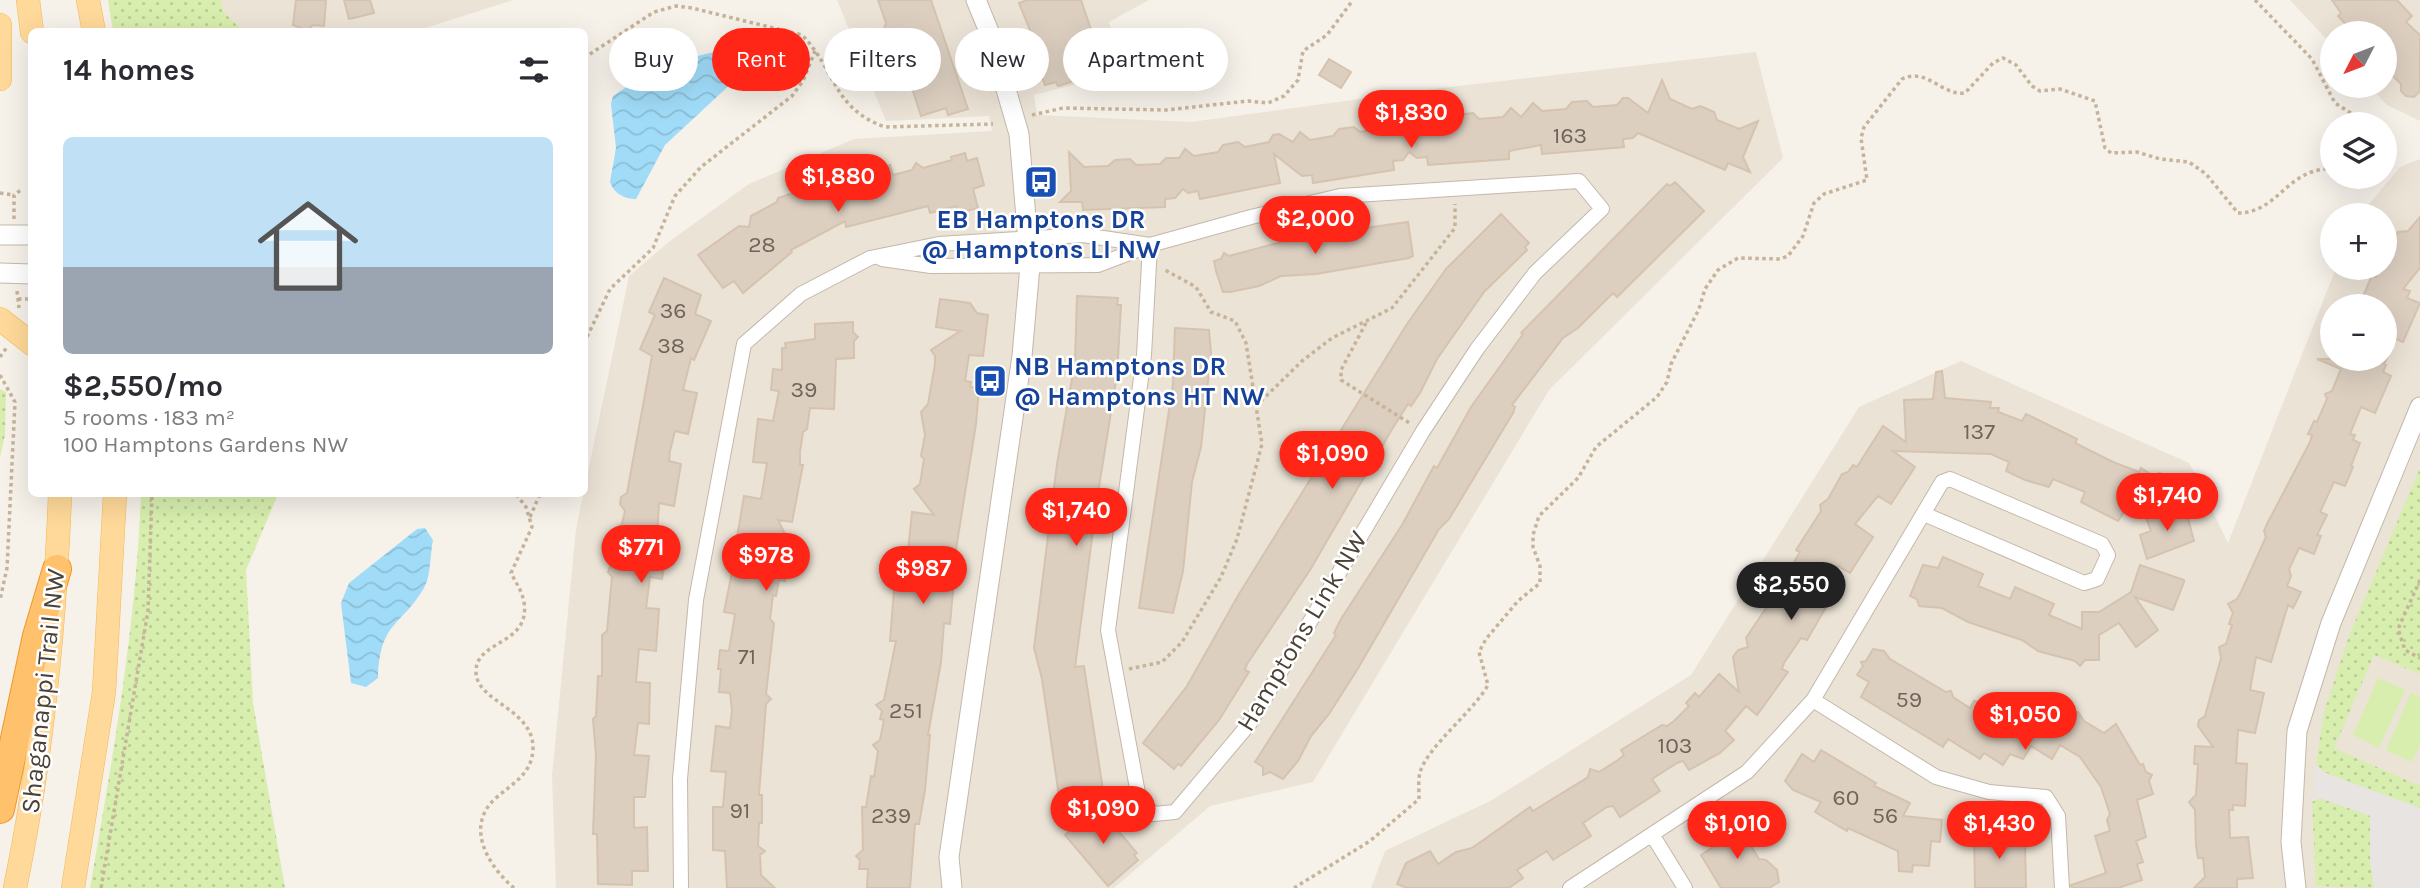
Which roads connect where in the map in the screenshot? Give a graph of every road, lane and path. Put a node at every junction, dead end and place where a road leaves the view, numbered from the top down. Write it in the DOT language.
graph roads {
  1 [pos="28,0"];
  2 [pos="88,0"];
  3 [pos="976,0"];
  4 [pos="1353,0"];
  5 [pos="2255,0"];
  6 [pos="0,25"];
  7 [pos="32,28"];
  8 [pos="93,28"];
  9 [pos="815,48"];
  10 [pos="588,55"];
  11 [pos="0,79"];
  12 [pos="2349,112"];
  13 [pos="1030,116"];
  14 [pos="993,124"];
  15 [pos="2320,168"];
  16 [pos="1453,188"];
  17 [pos="21,190"];
  18 [pos="0,193"];
  19 [pos="13,195"];
  20 [pos="7,230"];
  21 [pos="28,234"];
  22 [pos="1029,239"];
  23 [pos="1150,245"];
  24 [pos="870,258"];
  25 [pos="1149,265"];
  26 [pos="1030,266"];
  27 [pos="16,277"];
  28 [pos="18,299"];
  29 [pos="28,299"];
  30 [pos="10,316"];
  31 [pos="1367,321"];
  32 [pos="588,335"];
  33 [pos="28,339"];
  34 [pos="0,375"];
  35 [pos="1256,406"];
  36 [pos="2420,407"];
  37 [pos="1423,431"];
  38 [pos="61,497"];
  39 [pos="115,497"];
  40 [pos="152,497"];
  41 [pos="518,497"];
  42 [pos="539,497"];
  43 [pos="1924,514"];
  44 [pos="530,517"];
  45 [pos="57,569"];
  46 [pos="2420,580"];
  47 [pos="0,600"];
  48 [pos="2420,658"];
  49 [pos="1115,669"];
  50 [pos="1813,700"];
  51 [pos="0,809"];
  52 [pos="1653,836"];
  53 [pos="15,888"];
  54 [pos="73,888"];
  55 [pos="101,888"];
  56 [pos="514,888"];
  57 [pos="681,888"];
  58 [pos="952,888"];
  59 [pos="1294,888"];
  60 [pos="1570,888"];
  61 [pos="1685,888"];
  62 [pos="2062,888"];
  63 [pos="2296,888"];
  1 -- 7 [label="main road"];
  2 -- 8 [label="main road"];
  3 -- 22 [label="street"];
  4 -- 13 [label="path"];
  5 -- 12 [label="path"];
  6 -- 11 [label="main road"];
  9 -- 10 [label="path"];
  9 -- 14 [label="path"];
  9 -- 32 [label="path"];
  15 -- 59 [label="path"];
  16 -- 23 [label="street, Hamptons Link NW"];
  16 -- 31 [label="path"];
  16 -- 37 [label="street, Hamptons Link NW"];
  17 -- 19 [label="path"];
  18 -- 19 [label="path"];
  19 -- 20 [label="path"];
  20 -- 21 [label="street"];
  22 -- 23 [label="street, Hamptons Link NW"];
  22 -- 24 [label="street, Hamptons Link NW"];
  22 -- 26 [label="street"];
  23 -- 25 [label="street, Hamptons Link NW"];
  23 -- 26 [label="street, Hamptons Link NW"];
  24 -- 26 [label="street, Hamptons Link NW"];
  24 -- 57 [label="street, Hamptons Link NW"];
  25 -- 35 [label="path"];
  25 -- 49 [label="street, Hamptons Link NW"];
  26 -- 58 [label="street"];
  27 -- 28 [label="path"];
  28 -- 29 [label="path"];
  28 -- 30 [label="path"];
  30 -- 33 [label="main road"];
  31 -- 35 [label="path"];
  31 -- 37 [label="path"];
  34 -- 47 [label="path"];
  35 -- 49 [label="path"];
  36 -- 63 [label="street"];
  37 -- 49 [label="street, Hamptons Link NW"];
  38 -- 45 [label="main road, Shaganappi Trail NW"];
  39 -- 54 [label="main road"];
  40 -- 55 [label="path"];
  41 -- 44 [label="path"];
  42 -- 44 [label="path"];
  43 -- 43 [label="street"];
  43 -- 50 [label="street"];
  44 -- 56 [label="path"];
  45 -- 51 [label="highway"];
  45 -- 53 [label="main road, Shaganappi Trail NW"];
  46 -- 48 [label="path"];
  50 -- 52 [label="street"];
  50 -- 62 [label="street"];
  52 -- 60 [label="street"];
  52 -- 61 [label="street"];
}
